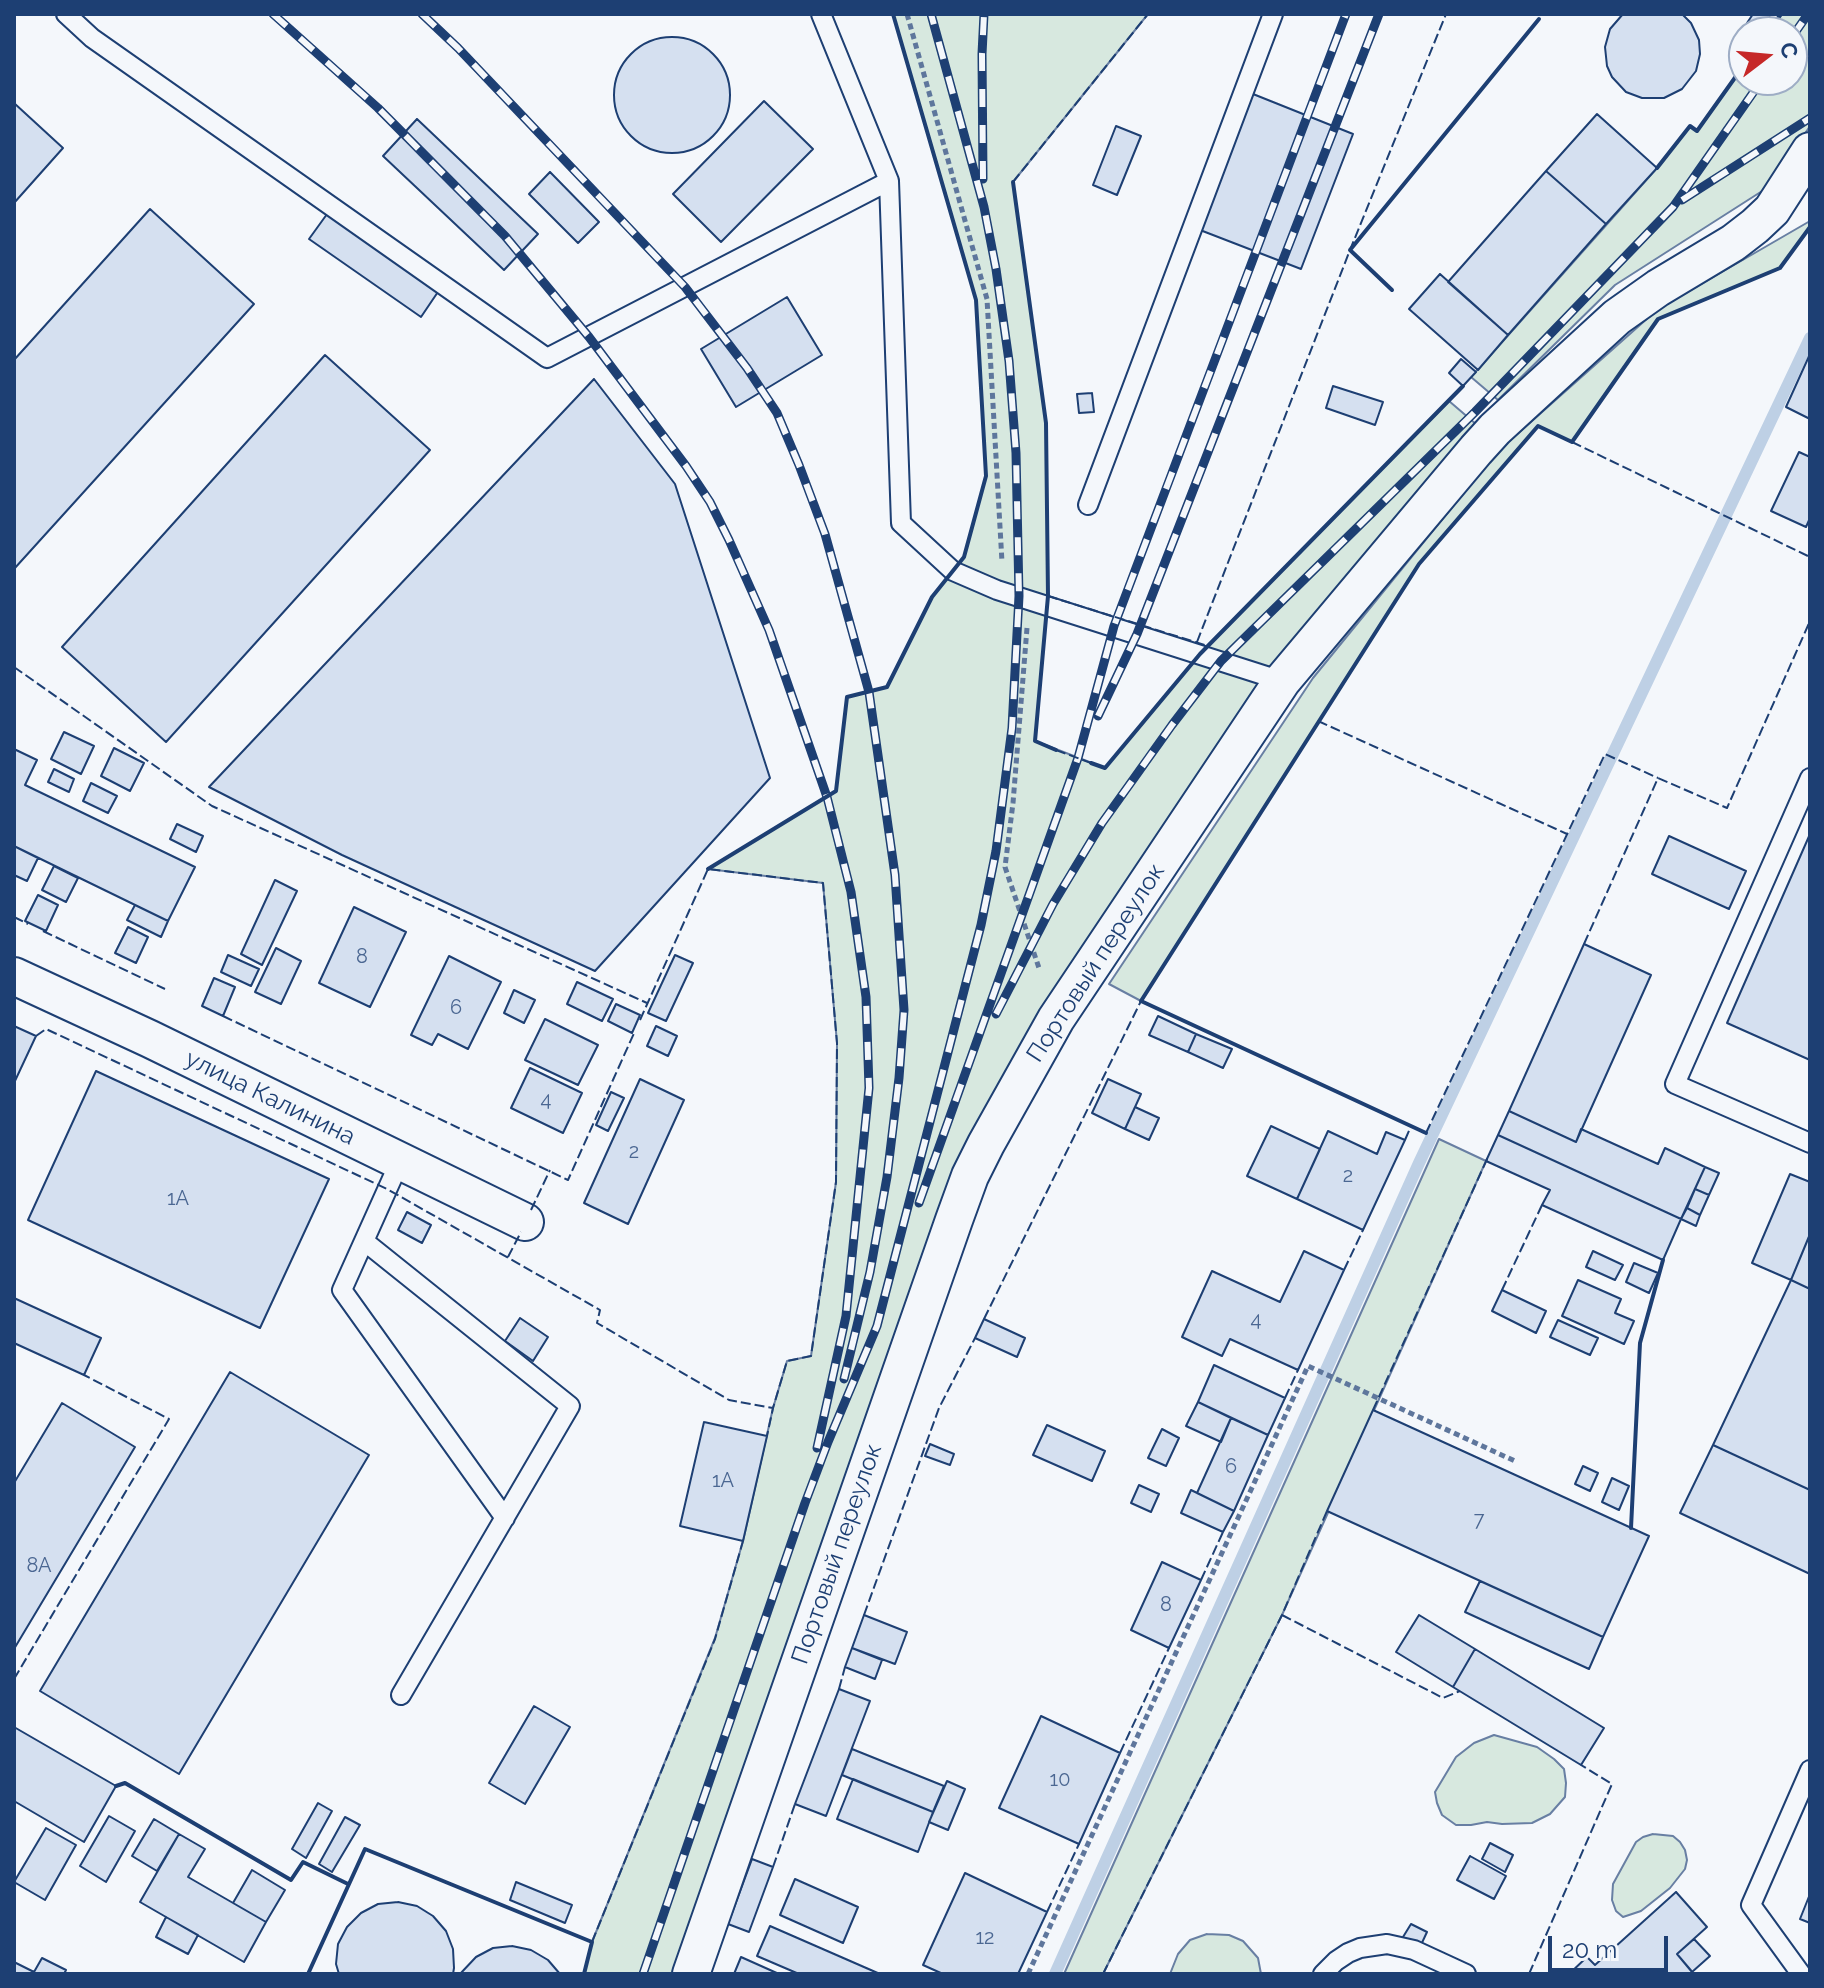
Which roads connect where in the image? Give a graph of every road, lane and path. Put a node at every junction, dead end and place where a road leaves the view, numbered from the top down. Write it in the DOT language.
graph roads {
  1 [pos="66,14"];
  2 [pos="821,14"];
  3 [pos="907,14"];
  4 [pos="1273,14"];
  5 [pos="1810,151"];
  6 [pos="889,181"];
  7 [pos="1088,505"];
  8 [pos="1030,600"];
  9 [pos="1282,681"];
  10 [pos="1810,778"];
  11 [pos="14,976"];
  12 [pos="1056,1019"];
  13 [pos="1810,1143"];
  14 [pos="400,1161"];
  15 [pos="525,1222"];
  16 [pos="364,1241"];
  17 [pos="1517,1462"];
  18 [pos="505,1518"];
  19 [pos="401,1695"];
  20 [pos="1810,1770"];
  21 [pos="691,1974"];
  22 [pos="1028,1974"];
  23 [pos="1323,1974"];
  24 [pos="1466,1974"];
  25 [pos="1801,1974"];
  1 -- 6 [label="lane"];
  2 -- 6 [label="lane"];
  3 -- 8 [label="path"];
  4 -- 7 [label="lane"];
  5 -- 9 [label="street, Портовый переулок"];
  6 -- 8 [label="lane"];
  8 -- 9 [label="lane"];
  8 -- 12 [label="path"];
  9 -- 12 [label="street, Портовый переулок"];
  10 -- 13 [label="lane"];
  11 -- 14 [label="street, улица Калинина"];
  12 -- 21 [label="street, Портовый переулок"];
  14 -- 15 [label="street, улица Калинина"];
  14 -- 16 [label="lane"];
  16 -- 18 [label="lane"];
  16 -- 18 [label="lane"];
  17 -- 22 [label="path"];
  18 -- 19 [label="lane"];
  20 -- 25 [label="lane"];
  23 -- 24 [label="lane"];
}
